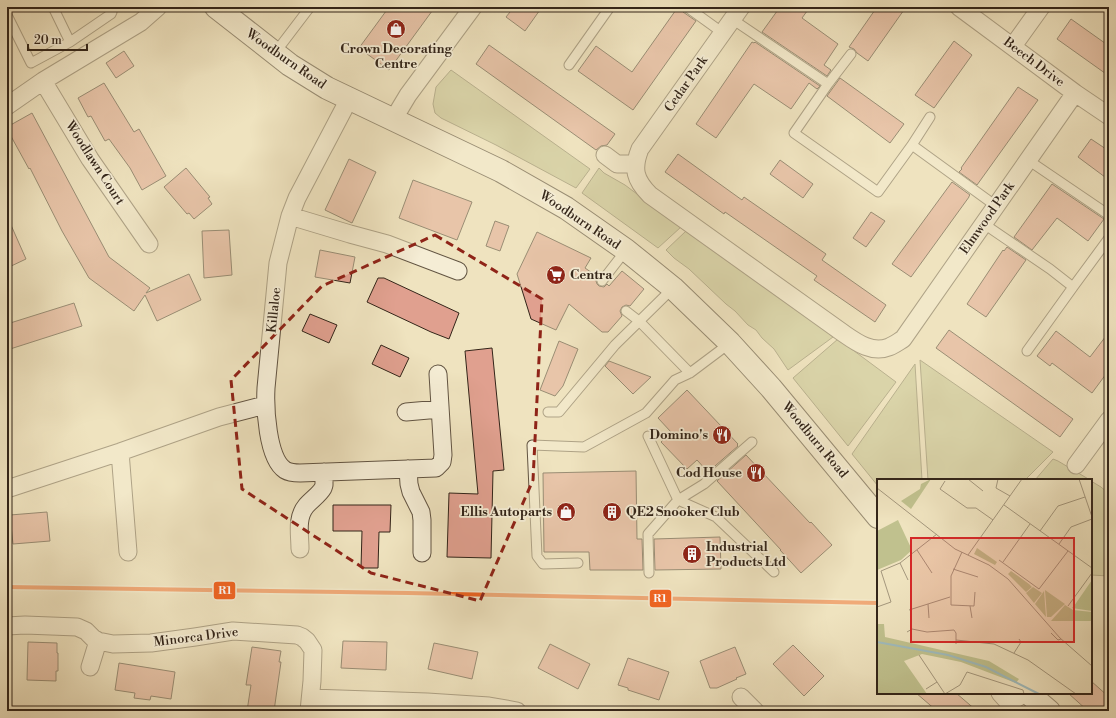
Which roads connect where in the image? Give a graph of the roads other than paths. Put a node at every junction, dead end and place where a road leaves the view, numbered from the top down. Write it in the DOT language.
graph roads {
  1 [pos="52,7"];
  2 [pos="110,7"];
  3 [pos="158,7"];
  4 [pos="216,7"];
  5 [pos="310,7"];
  6 [pos="473,7"];
  7 [pos="610,7"];
  8 [pos="687,7"];
  9 [pos="958,7"];
  10 [pos="1041,7"];
  11 [pos="7,14"];
  12 [pos="732,20"];
  13 [pos="70,42"];
  14 [pos="1012,46"];
  15 [pos="275,53"];
  16 [pos="851,54"];
  17 [pos="569,66"];
  18 [pos="43,81"];
  19 [pos="828,84"];
  20 [pos="1075,93"];
  21 [pos="349,99"];
  22 [pos="7,106"];
  23 [pos="1109,116"];
  24 [pos="930,117"];
  25 [pos="393,120"];
  26 [pos="912,145"];
  27 [pos="605,155"];
  28 [pos="1028,160"];
  29 [pos="635,164"];
  30 [pos="996,206"];
  31 [pos="1109,215"];
  32 [pos="290,216"];
  33 [pos="984,224"];
  34 [pos="1109,238"];
  35 [pos="149,244"];
  36 [pos="626,250"];
  37 [pos="458,271"];
  38 [pos="602,281"];
  39 [pos="1072,287"];
  40 [pos="673,288"];
  41 [pos="626,311"];
  42 [pos="639,321"];
  43 [pos="730,343"];
  44 [pos="1027,351"];
  45 [pos="690,373"];
  46 [pos="438,374"];
  47 [pos="265,405"];
  48 [pos="440,409"];
  49 [pos="406,412"];
  50 [pos="548,412"];
  51 [pos="1109,420"];
  52 [pos="648,436"];
  53 [pos="752,442"];
  54 [pos="120,452"];
  55 [pos="1076,466"];
  56 [pos="408,469"];
  57 [pos="324,472"];
  58 [pos="7,489"];
  59 [pos="678,500"];
  60 [pos="877,516"];
  61 [pos="300,549"];
  62 [pos="128,552"];
  63 [pos="422,553"];
  64 [pos="578,562"];
  65 [pos="774,572"];
  66 [pos="649,573"];
  67 [pos="7,626"];
  68 [pos="98,641"];
  69 [pos="90,667"];
  70 [pos="1001,694"];
  71 [pos="1024,694"];
  72 [pos="1029,694"];
  73 [pos="741,697"];
  74 [pos="310,705"];
  75 [pos="517,711"];
  76 [pos="756,711"];
  77 [pos="1049,711"];
  1 -- 13 [label="lane"];
  2 -- 13 [label="lane"];
  3 -- 18 [label="street"];
  4 -- 15 [label="street, Woodburn Road"];
  5 -- 15 [label="lane"];
  6 -- 25 [label="street"];
  7 -- 17 [label="lane"];
  8 -- 12 [label="lane"];
  9 -- 14 [label="street, Beech Drive"];
  10 -- 14 [label="street"];
  11 -- 13 [label="lane"];
  12 -- 19 [label="lane"];
  12 -- 29 [label="street, Cedar Park"];
  14 -- 20 [label="street, Beech Drive"];
  15 -- 21 [label="street, Woodburn Road"];
  16 -- 19 [label="lane"];
  18 -- 22 [label="street"];
  18 -- 35 [label="street, Woodlawn Court"];
  19 -- 26 [label="lane"];
  20 -- 23 [label="street, Beech Drive"];
  20 -- 28 [label="street, Elmwood Park"];
  21 -- 25 [label="street, Woodburn Road"];
  21 -- 32 [label="street, Killaloe"];
  24 -- 26 [label="lane"];
  25 -- 36 [label="street, Woodburn Road"];
  26 -- 30 [label="lane"];
  27 -- 29 [label="street"];
  28 -- 30 [label="street, Elmwood Park"];
  28 -- 31 [label="lane"];
  29 -- 33 [label="street, Elmwood Park"];
  30 -- 33 [label="street, Elmwood Park"];
  32 -- 37 [label="street"];
  32 -- 47 [label="street, Killaloe"];
  33 -- 39 [label="lane"];
  34 -- 39 [label="lane"];
  36 -- 38 [label="lane"];
  36 -- 40 [label="street, Woodburn Road"];
  39 -- 44 [label="lane"];
  40 -- 42 [label="lane"];
  40 -- 43 [label="street, Woodburn Road"];
  41 -- 42 [label="lane"];
  42 -- 45 [label="lane"];
  42 -- 50 [label="lane"];
  43 -- 45 [label="lane"];
  43 -- 60 [label="street, Woodburn Road"];
  45 -- 64 [label="lane"];
  46 -- 48 [label="street, Killaloe"];
  47 -- 54 [label="street"];
  47 -- 57 [label="street, Killaloe"];
  48 -- 49 [label="street"];
  48 -- 56 [label="street, Killaloe"];
  51 -- 55 [label="street"];
  52 -- 59 [label="lane"];
  53 -- 59 [label="lane"];
  54 -- 58 [label="street"];
  54 -- 62 [label="street"];
  56 -- 57 [label="street, Killaloe"];
  56 -- 63 [label="street"];
  57 -- 61 [label="street"];
  59 -- 65 [label="lane"];
  59 -- 66 [label="lane"];
  67 -- 68 [label="street, Minorca Drive"];
  68 -- 69 [label="street"];
  68 -- 74 [label="street, Minorca Drive"];
  70 -- 71 [label="street"];
  72 -- 77 [label="street"];
  73 -- 76 [label="street"];
  74 -- 75 [label="street, Minorca Drive"];
}
